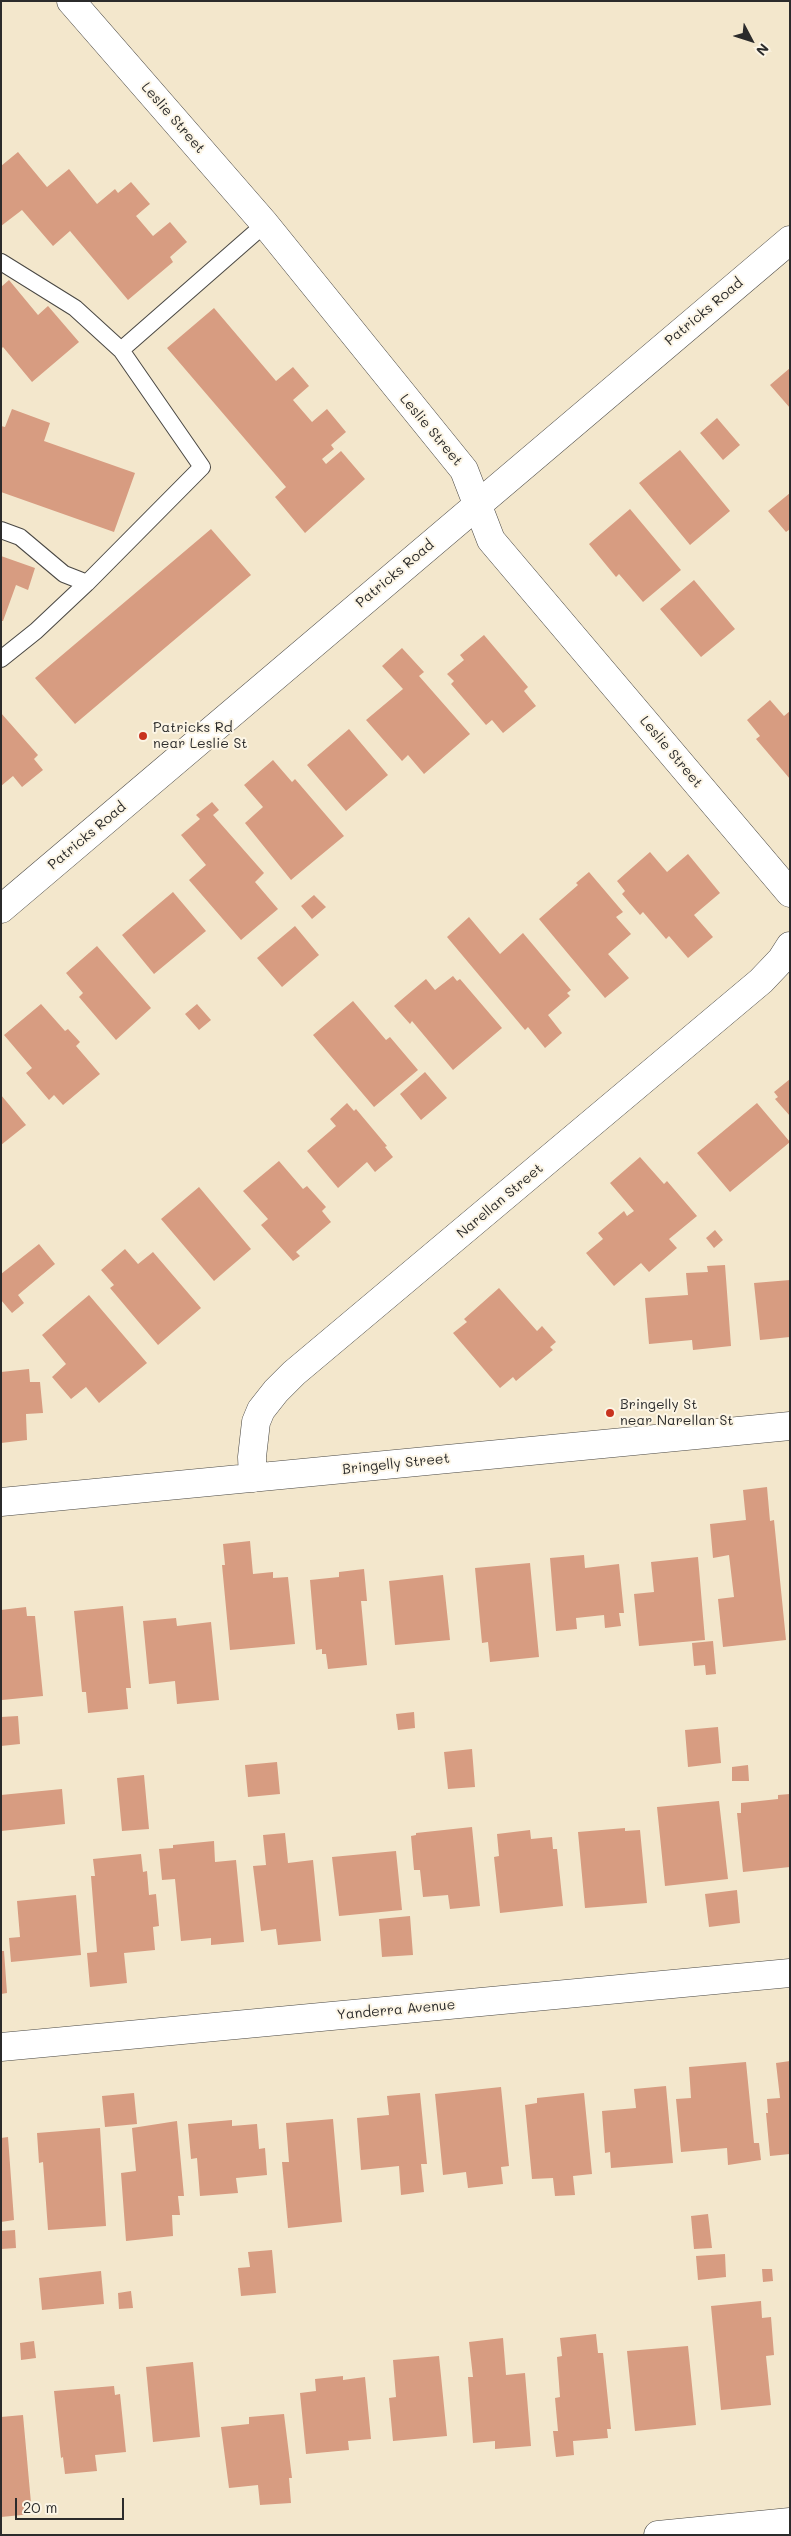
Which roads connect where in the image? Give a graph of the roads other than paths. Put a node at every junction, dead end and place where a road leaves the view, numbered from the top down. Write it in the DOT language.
graph roads {
  1 [pos="71,1"];
  2 [pos="265,224"];
  3 [pos="790,240"];
  4 [pos="1,262"];
  5 [pos="121,350"];
  6 [pos="477,505"];
  7 [pos="1,530"];
  8 [pos="87,583"];
  9 [pos="1,659"];
  10 [pos="790,893"];
  11 [pos="1,908"];
  12 [pos="790,946"];
  13 [pos="790,1426"];
  14 [pos="253,1478"];
  15 [pos="1,1502"];
  16 [pos="790,1973"];
  17 [pos="1,2047"];
  18 [pos="790,2522"];
  19 [pos="658,2535"];
  1 -- 2 [label="street, Leslie Street"];
  2 -- 5 [label="lane"];
  2 -- 6 [label="street, Leslie Street"];
  3 -- 6 [label="street, Patricks Road"];
  4 -- 5 [label="lane"];
  5 -- 8 [label="lane"];
  6 -- 10 [label="street, Leslie Street"];
  6 -- 11 [label="street, Patricks Road"];
  7 -- 8 [label="lane"];
  8 -- 9 [label="lane"];
  12 -- 14 [label="street, Narellan Street"];
  13 -- 14 [label="street, Bringelly Street"];
  14 -- 15 [label="street, Bringelly Street"];
  16 -- 17 [label="street, Yanderra Avenue"];
  18 -- 19 [label="street"];
}
